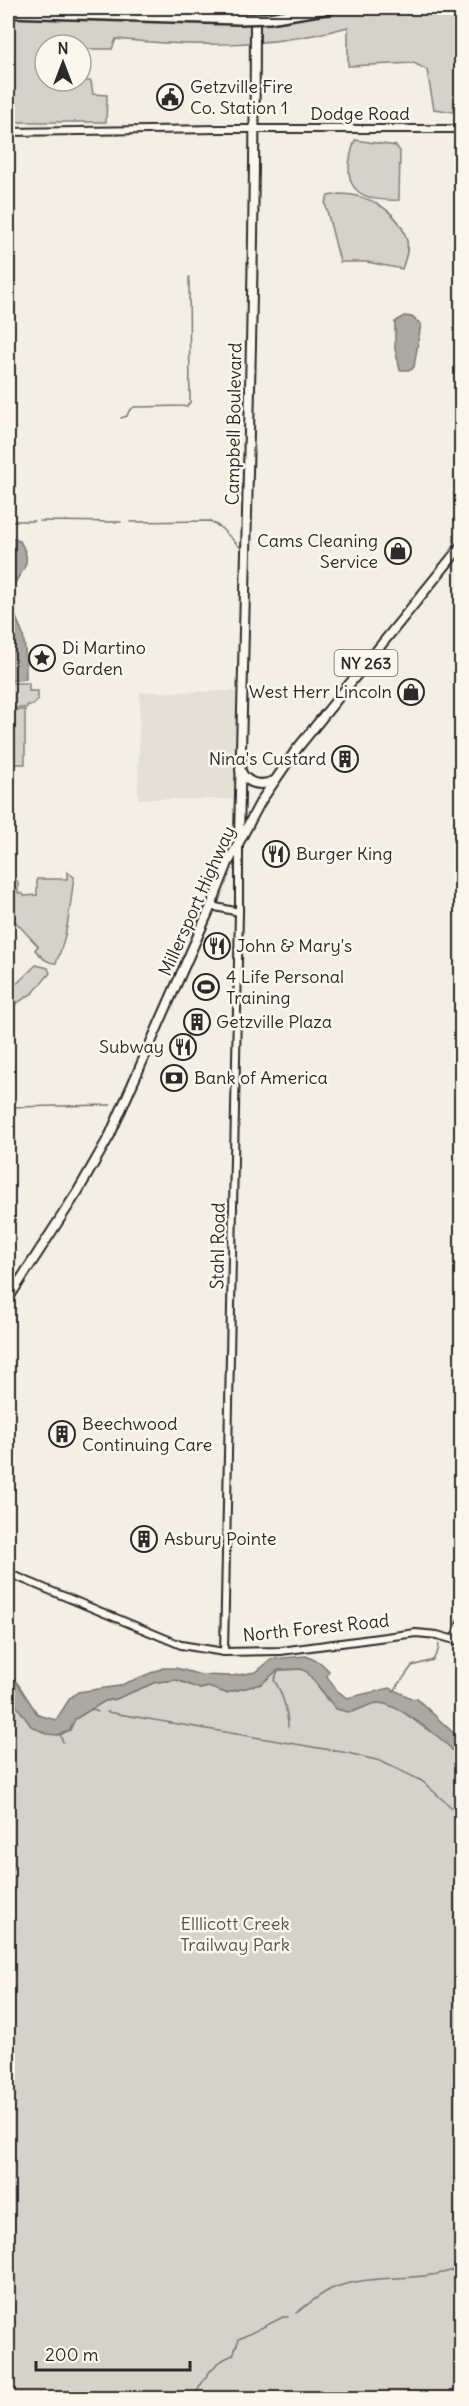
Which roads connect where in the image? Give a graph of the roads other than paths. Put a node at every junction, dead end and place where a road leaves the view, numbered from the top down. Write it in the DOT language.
graph roads {
  1 [pos="255,8"];
  2 [pos="331,8"];
  3 [pos="8,12"];
  4 [pos="253,129"];
  5 [pos="462,129"];
  6 [pos="8,132"];
  7 [pos="462,545"];
  8 [pos="240,770"];
  9 [pos="274,781"];
  10 [pos="239,840"];
  11 [pos="211,906"];
  12 [pos="239,912"];
  13 [pos="8,1299"];
  14 [pos="8,1573"];
  15 [pos="462,1621"];
  16 [pos="454,1639"];
  17 [pos="462,1642"];
  18 [pos="224,1652"];
  1 -- 4 [label="main road, Campbell Boulevard"];
  2 -- 3 [label="highway, bridge"];
  4 -- 5 [label="street, Dodge Road"];
  4 -- 6 [label="street, Dodge Road"];
  4 -- 8 [label="main road, Campbell Boulevard"];
  7 -- 9 [label="main road, Millersport Highway / NY 263"];
  8 -- 9 [label="main road"];
  8 -- 10 [label="main road, Campbell Boulevard"];
  9 -- 10 [label="main road, Millersport Highway / NY 263"];
  10 -- 11 [label="main road, Millersport Highway / NY 263"];
  10 -- 12 [label="street, Stahl Road"];
  11 -- 12 [label="street"];
  11 -- 13 [label="main road, Millersport Highway / NY 263"];
  12 -- 18 [label="street, Stahl Road"];
  14 -- 18 [label="street, North Forest Road"];
  15 -- 16 [label="street"];
  16 -- 17 [label="street, North Forest Road"];
  16 -- 18 [label="street, North Forest Road"];
}
